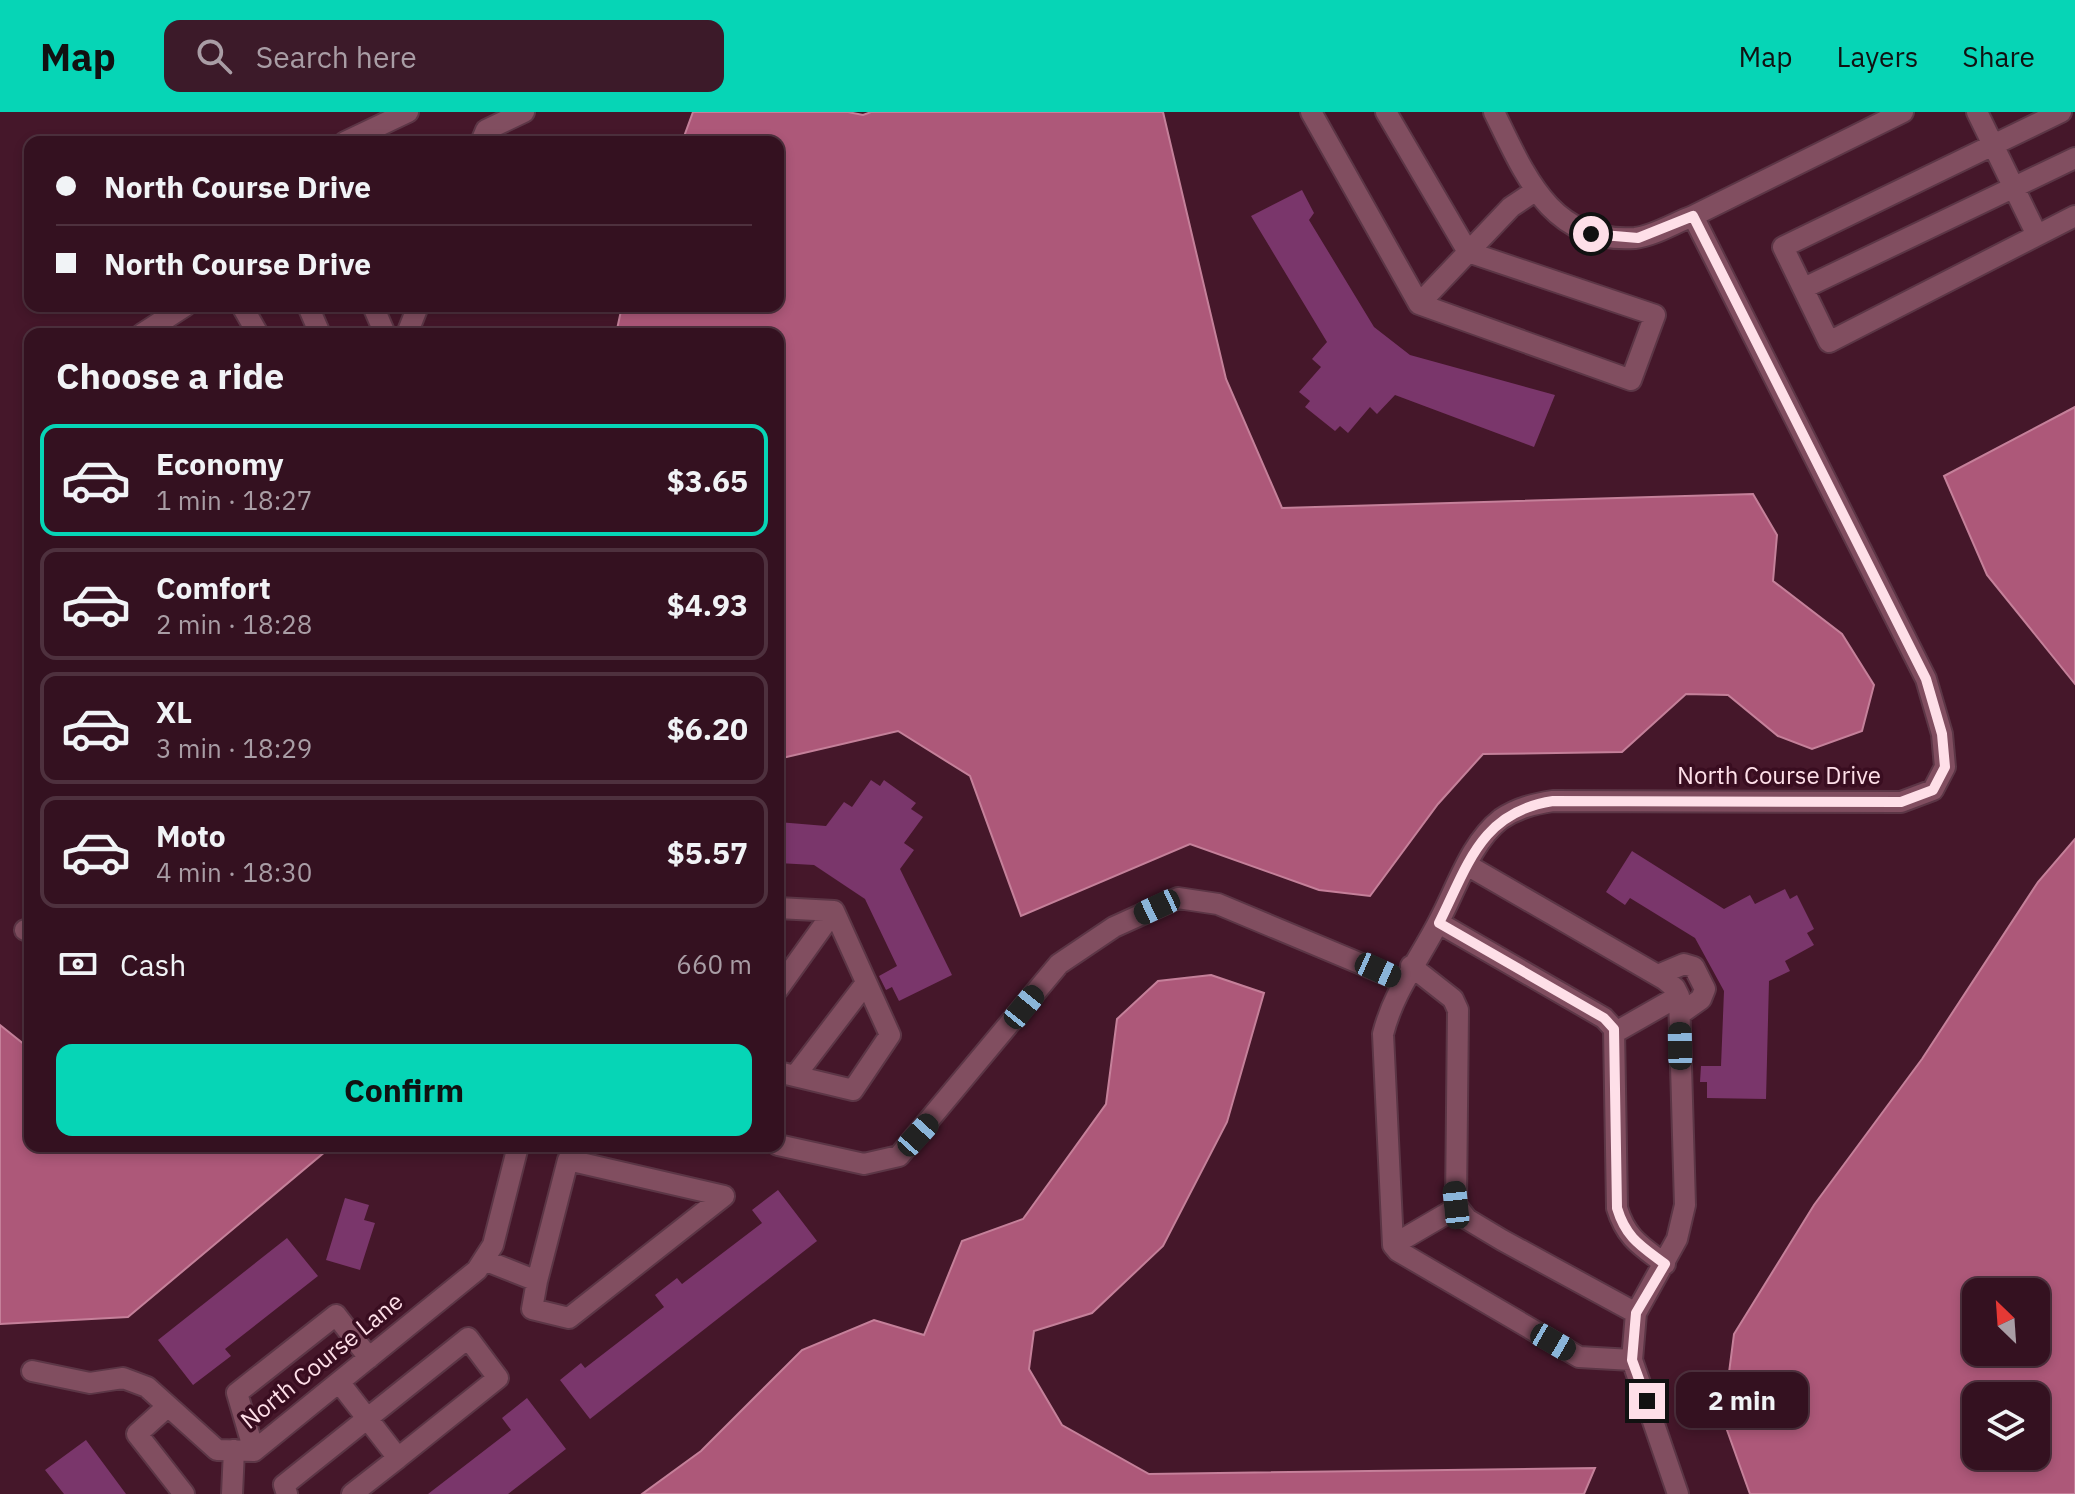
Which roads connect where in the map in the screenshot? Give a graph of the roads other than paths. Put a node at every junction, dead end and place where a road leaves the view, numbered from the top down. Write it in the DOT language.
graph roads {
  1 [pos="408,112"];
  2 [pos="524,112"];
  3 [pos="1311,112"];
  4 [pos="1386,112"];
  5 [pos="1494,112"];
  6 [pos="1903,112"];
  7 [pos="1977,112"];
  8 [pos="2061,112"];
  9 [pos="358,136"];
  10 [pos="483,136"];
  11 [pos="1992,145"];
  12 [pos="2075,158"];
  13 [pos="2014,187"];
  14 [pos="1535,191"];
  15 [pos="1693,216"];
  16 [pos="2075,216"];
  17 [pos="2036,233"];
  18 [pos="1468,252"];
  19 [pos="1804,288"];
  20 [pos="1419,304"];
  21 [pos="176,312"];
  22 [pos="151,328"];
  23 [pos="1467,865"];
  24 [pos="784,908"];
  25 [pos="834,911"];
  26 [pos="1439,923"];
  27 [pos="1406,974"];
  28 [pos="1658,975"];
  29 [pos="784,981"];
  30 [pos="866,983"];
  31 [pos="1679,1005"];
  32 [pos="1614,1033"];
  33 [pos="786,1074"];
  34 [pos="784,1146"];
  35 [pos="516,1152"];
  36 [pos="1458,1207"];
  37 [pos="1393,1245"];
  38 [pos="484,1260"];
  39 [pos="1665,1264"];
  40 [pos="537,1281"];
  41 [pos="1636,1313"];
  42 [pos="369,1358"];
  43 [pos="1632,1360"];
  44 [pos="32,1371"];
  45 [pos="339,1382"];
  46 [pos="168,1406"];
  47 [pos="368,1418"];
  48 [pos="244,1450"];
  49 [pos="398,1458"];
  50 [pos="184,1494"];
  51 [pos="232,1494"];
  52 [pos="287,1494"];
  53 [pos="352,1494"];
  54 [pos="1678,1494"];
  1 -- 9 [label="street"];
  2 -- 10 [label="street"];
  3 -- 20 [label="street"];
  4 -- 18 [label="street"];
  5 -- 14 [label="street"];
  6 -- 15 [label="street"];
  7 -- 11 [label="street"];
  8 -- 11 [label="street"];
  11 -- 13 [label="street"];
  11 -- 19 [label="street"];
  12 -- 13 [label="street"];
  13 -- 17 [label="street"];
  13 -- 19 [label="street"];
  14 -- 15 [label="street"];
  14 -- 18 [label="street"];
  15 -- 23 [label="street, North Course Drive"];
  16 -- 17 [label="street"];
  17 -- 19 [label="street"];
  18 -- 20 [label="street"];
  18 -- 20 [label="street"];
  21 -- 22 [label="street"];
  23 -- 26 [label="street, North Course Drive"];
  23 -- 28 [label="street"];
  24 -- 25 [label="street"];
  25 -- 29 [label="street"];
  25 -- 30 [label="street"];
  26 -- 27 [label="street, North Course Drive"];
  26 -- 32 [label="street"];
  27 -- 34 [label="street"];
  27 -- 36 [label="street"];
  27 -- 37 [label="street, North Course Drive"];
  28 -- 31 [label="street"];
  28 -- 31 [label="street"];
  30 -- 33 [label="street"];
  30 -- 33 [label="street"];
  31 -- 32 [label="street"];
  31 -- 39 [label="street"];
  32 -- 39 [label="street"];
  35 -- 38 [label="street, North Course Lane"];
  36 -- 37 [label="street"];
  36 -- 41 [label="street"];
  37 -- 43 [label="street"];
  38 -- 40 [label="street"];
  38 -- 42 [label="street, North Course Lane"];
  39 -- 41 [label="street"];
  40 -- 40 [label="street"];
  41 -- 43 [label="street"];
  42 -- 45 [label="street, North Course Lane"];
  42 -- 48 [label="street"];
  43 -- 54 [label="street"];
  44 -- 46 [label="street, North Course Lane"];
  45 -- 47 [label="street"];
  45 -- 48 [label="street, North Course Lane"];
  46 -- 48 [label="street, North Course Lane"];
  46 -- 50 [label="street"];
  47 -- 49 [label="street"];
  47 -- 49 [label="street"];
  47 -- 52 [label="street"];
  48 -- 51 [label="street"];
  49 -- 53 [label="street"];
}
